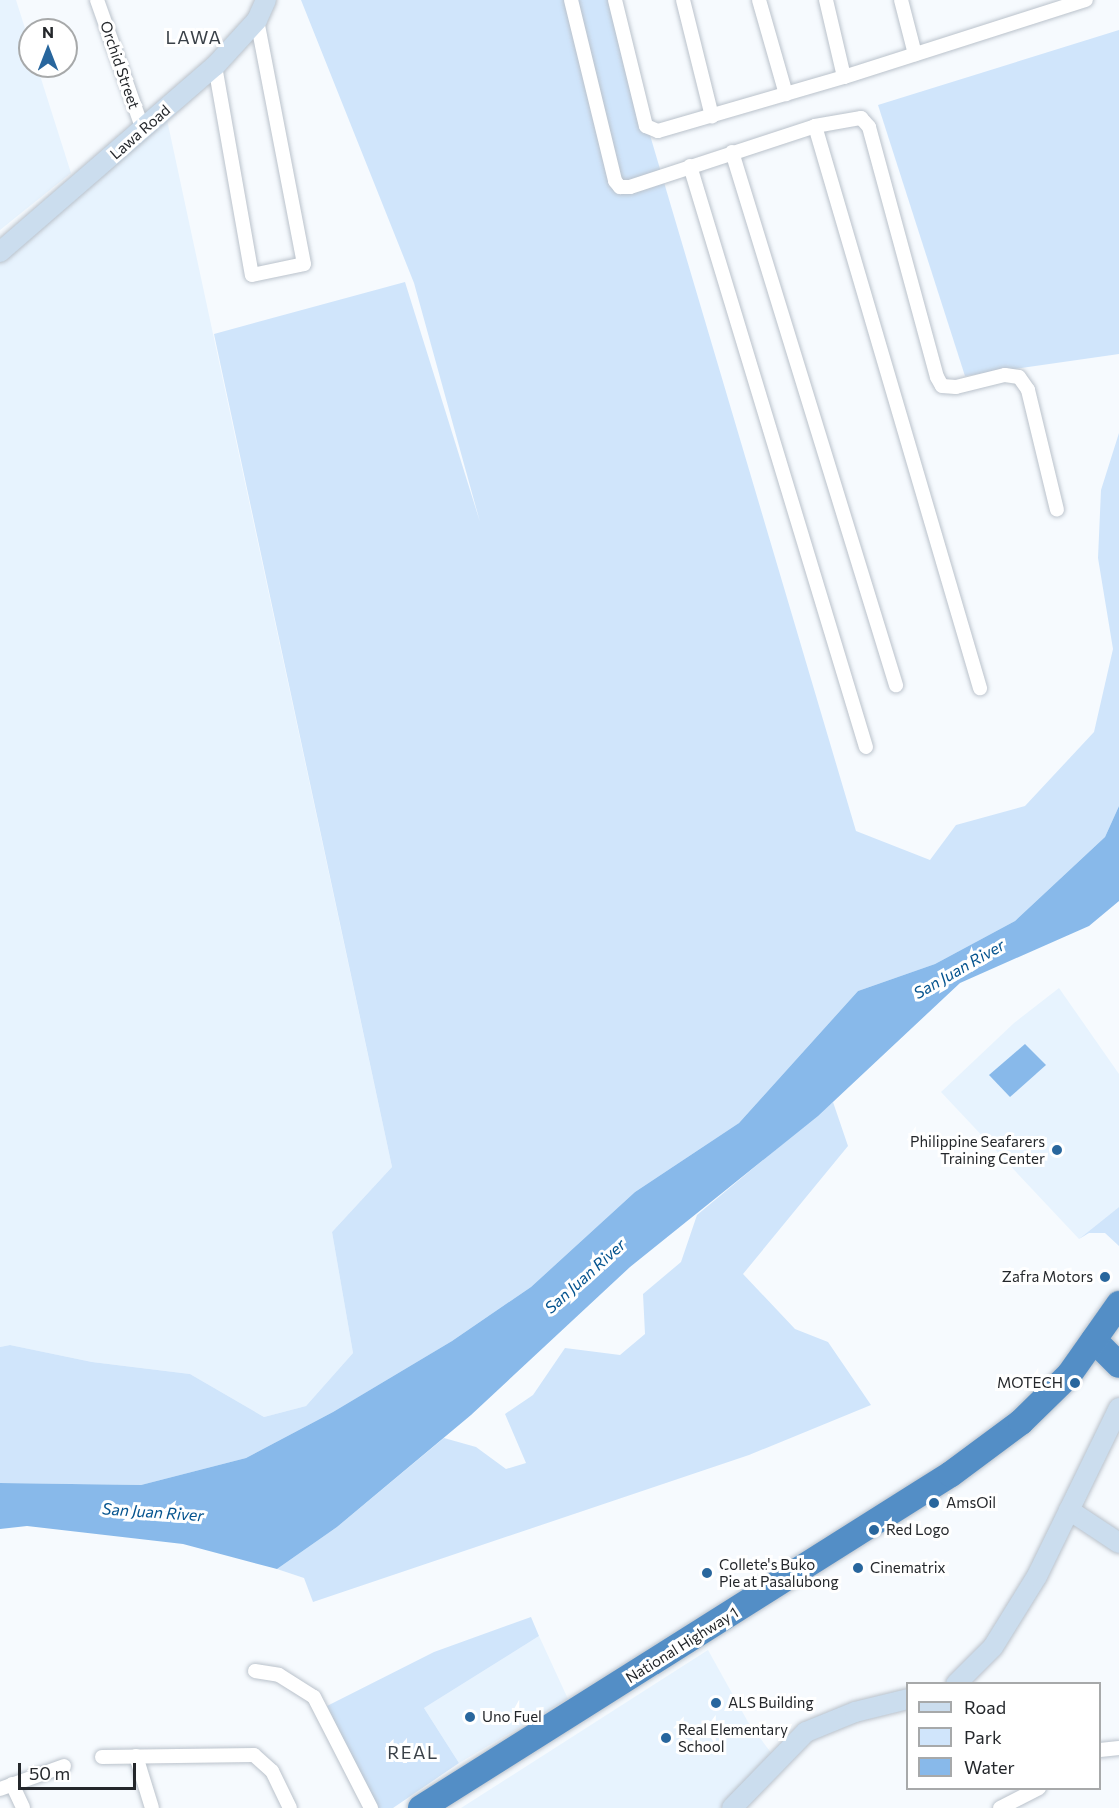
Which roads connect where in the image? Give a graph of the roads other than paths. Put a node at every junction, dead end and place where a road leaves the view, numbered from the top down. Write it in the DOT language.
graph roads {
  1 [pos="97,0"];
  2 [pos="266,0"];
  3 [pos="571,0"];
  4 [pos="615,0"];
  5 [pos="683,0"];
  6 [pos="759,0"];
  7 [pos="826,0"];
  8 [pos="901,0"];
  9 [pos="1086,0"];
  10 [pos="257,20"];
  11 [pos="915,54"];
  12 [pos="215,66"];
  13 [pos="844,77"];
  14 [pos="786,94"];
  15 [pos="712,116"];
  16 [pos="815,126"];
  17 [pos="143,130"];
  18 [pos="732,152"];
  19 [pos="690,166"];
  20 [pos="0,252"];
  21 [pos="1057,510"];
  22 [pos="896,685"];
  23 [pos="980,688"];
  24 [pos="866,747"];
  25 [pos="1119,1304"];
  26 [pos="1094,1340"];
  27 [pos="1119,1365"];
  28 [pos="1119,1408"];
  29 [pos="1069,1510"];
  30 [pos="1119,1543"];
  31 [pos="255,1671"];
  32 [pos="957,1682"];
  33 [pos="906,1700"];
  34 [pos="1119,1748"];
  35 [pos="1101,1750"];
  36 [pos="136,1756"];
  37 [pos="102,1757"];
  38 [pos="64,1766"];
  39 [pos="6,1786"];
  40 [pos="1035,1790"];
  41 [pos="23,1808"];
  42 [pos="152,1808"];
  43 [pos="290,1808"];
  44 [pos="371,1808"];
  45 [pos="420,1808"];
  46 [pos="732,1808"];
  47 [pos="1000,1808"];
  1 -- 17 [label="street, Orchid Street"];
  2 -- 10 [label="main road, Lawa Road"];
  3 -- 19 [label="street"];
  4 -- 15 [label="street"];
  5 -- 15 [label="street"];
  6 -- 14 [label="street"];
  7 -- 13 [label="street"];
  8 -- 11 [label="street"];
  9 -- 11 [label="street"];
  10 -- 12 [label="main road, Lawa Road"];
  10 -- 12 [label="street"];
  11 -- 13 [label="street"];
  12 -- 17 [label="main road, Lawa Road"];
  13 -- 14 [label="street"];
  14 -- 15 [label="street"];
  16 -- 18 [label="street"];
  16 -- 21 [label="street"];
  16 -- 23 [label="street"];
  17 -- 20 [label="main road, Lawa Road"];
  18 -- 19 [label="street"];
  18 -- 22 [label="street"];
  19 -- 24 [label="street"];
  25 -- 26 [label="highway, National Highway 1"];
  26 -- 27 [label="highway"];
  26 -- 45 [label="highway, National Highway 1"];
  28 -- 29 [label="main road"];
  29 -- 30 [label="main road"];
  29 -- 32 [label="main road"];
  31 -- 44 [label="street"];
  33 -- 46 [label="main road"];
  34 -- 35 [label="street"];
  36 -- 37 [label="street"];
  36 -- 42 [label="street"];
  36 -- 43 [label="street"];
  38 -- 39 [label="street"];
  39 -- 41 [label="street"];
  40 -- 47 [label="street"];
}
